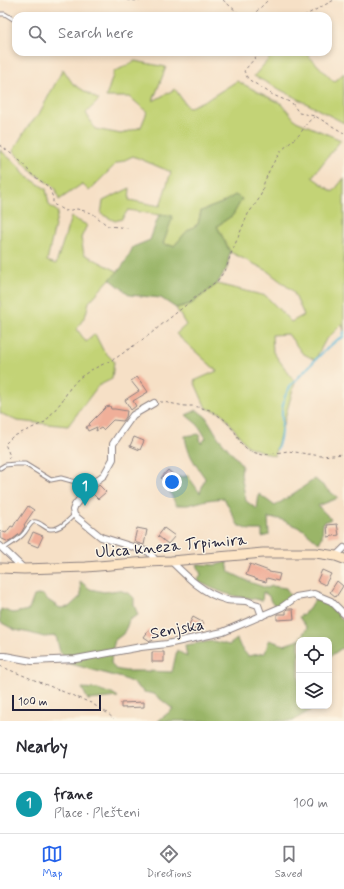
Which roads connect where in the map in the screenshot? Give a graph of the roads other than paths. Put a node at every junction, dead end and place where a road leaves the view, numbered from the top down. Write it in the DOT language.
graph roads {
  1 [pos="0,14"];
  2 [pos="12,18"];
  3 [pos="154,403"];
  4 [pos="0,468"];
  5 [pos="93,483"];
  6 [pos="74,515"];
  7 [pos="1,548"];
  8 [pos="344,548"];
  9 [pos="340,557"];
  10 [pos="171,561"];
  11 [pos="157,562"];
  12 [pos="0,568"];
  13 [pos="24,569"];
  14 [pos="344,614"];
  15 [pos="262,616"];
  16 [pos="0,656"];
  1 -- 2 [label="lane"];
  3 -- 5 [label="street"];
  4 -- 5 [label="lane"];
  5 -- 6 [label="street"];
  6 -- 7 [label="lane"];
  6 -- 11 [label="street"];
  7 -- 13 [label="street"];
  8 -- 9 [label="street"];
  9 -- 10 [label="main road, Ulica kneza Trpimira"];
  10 -- 11 [label="main road, Ulica kneza Trpimira"];
  10 -- 15 [label="street"];
  11 -- 13 [label="main road, Ulica kneza Trpimira"];
  12 -- 13 [label="main road, Ulica kneza Trpimira"];
  14 -- 15 [label="street, Senjska"];
  15 -- 16 [label="street, Senjska"];
}
